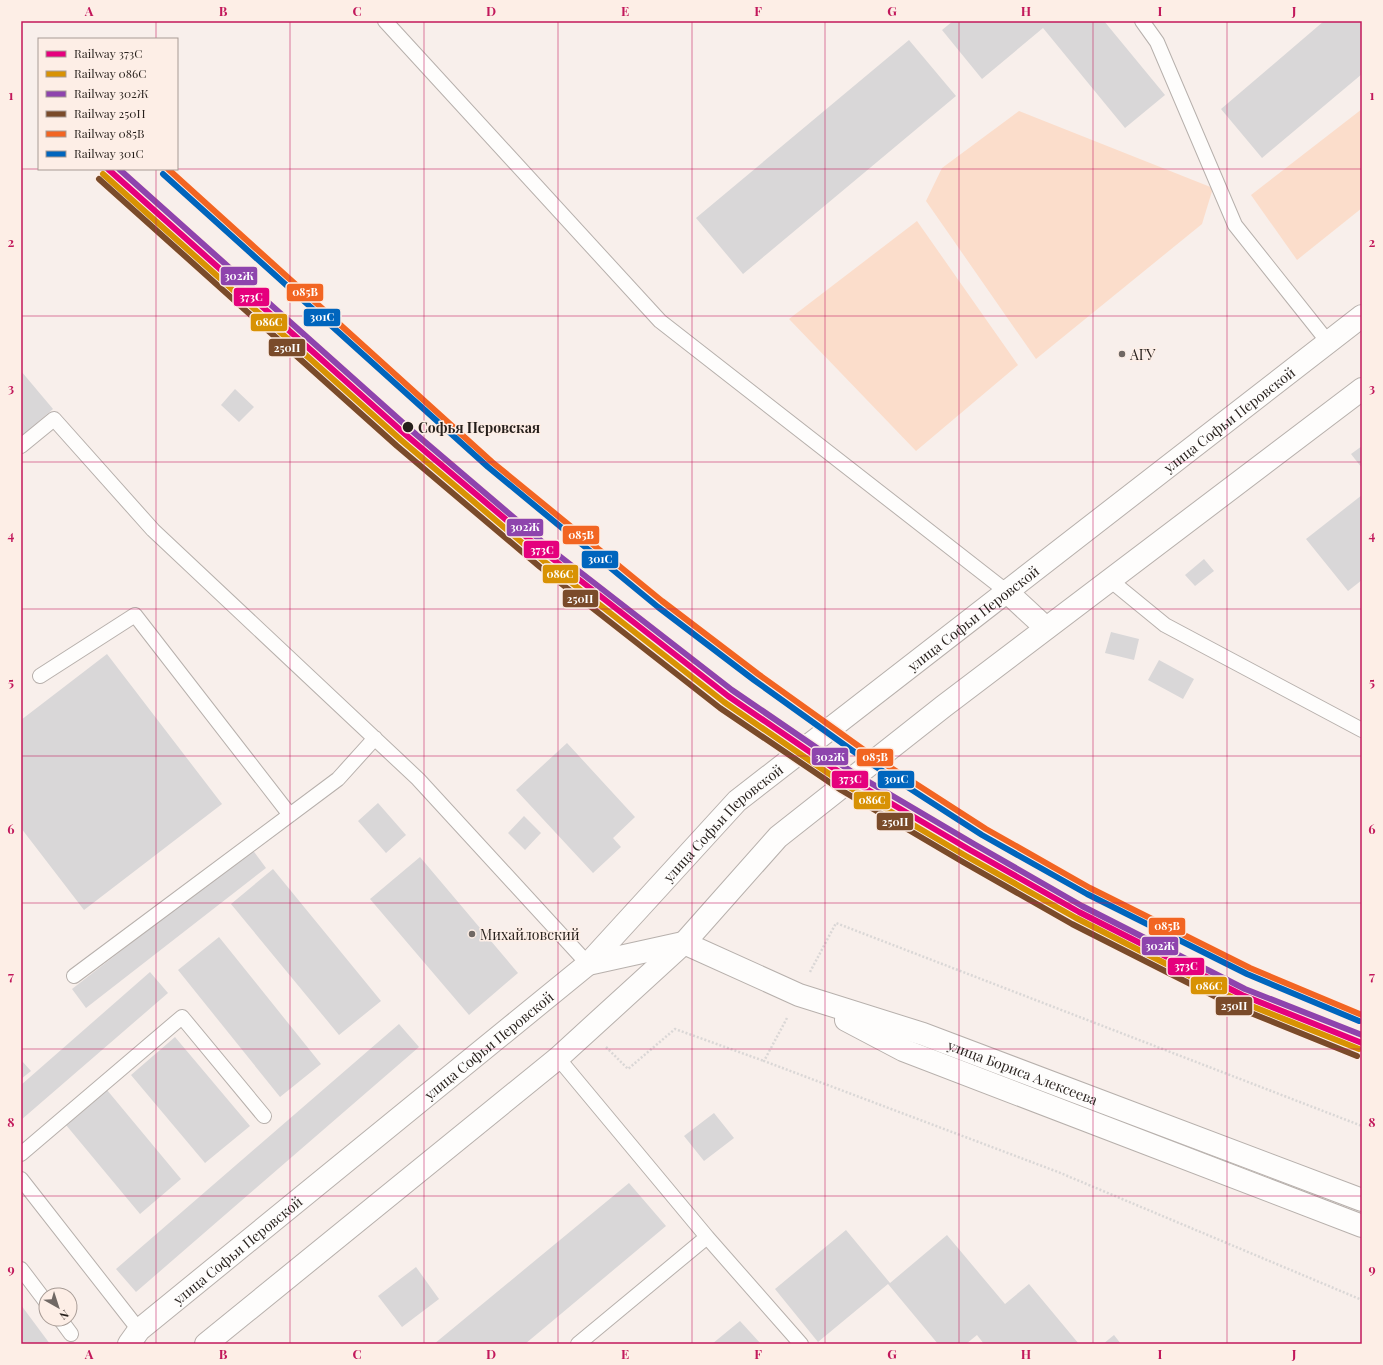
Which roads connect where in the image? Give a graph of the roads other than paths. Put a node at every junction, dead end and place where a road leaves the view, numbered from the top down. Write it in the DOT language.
graph roads {
  1 [pos="385,21"];
  2 [pos="1142,21"];
  3 [pos="1362,316"];
  4 [pos="1328,342"];
  5 [pos="1362,389"];
  6 [pos="21,446"];
  7 [pos="1110,580"];
  8 [pos="1006,591"];
  9 [pos="1046,628"];
  10 [pos="40,676"];
  11 [pos="1362,730"];
  12 [pos="375,738"];
  13 [pos="290,815"];
  14 [pos="684,943"];
  15 [pos="588,964"];
  16 [pos="74,976"];
  17 [pos="799,995"];
  18 [pos="558,1058"];
  19 [pos="264,1116"];
  20 [pos="21,1154"];
  21 [pos="21,1179"];
  22 [pos="1362,1200"];
  23 [pos="1362,1226"];
  24 [pos="708,1237"];
  25 [pos="21,1269"];
  26 [pos="38,1291"];
  27 [pos="66,1327"];
  28 [pos="71,1334"];
  29 [pos="140,1339"];
  30 [pos="206,1344"];
  31 [pos="578,1344"];
  32 [pos="801,1344"];
  1 -- 8 [label="lane"];
  2 -- 4 [label="lane"];
  3 -- 4 [label="main road, улица Софьи Перовской"];
  4 -- 8 [label="main road, улица Софьи Перовской"];
  5 -- 7 [label="main road"];
  6 -- 12 [label="lane"];
  7 -- 9 [label="main road"];
  7 -- 11 [label="lane"];
  8 -- 9 [label="main road"];
  8 -- 15 [label="main road, улица Софьи Перовской"];
  9 -- 14 [label="main road"];
  10 -- 13 [label="lane"];
  12 -- 13 [label="lane"];
  12 -- 15 [label="lane"];
  13 -- 16 [label="lane"];
  14 -- 15 [label="main road"];
  14 -- 17 [label="main road, улица Бориса Алексеева"];
  14 -- 18 [label="main road"];
  15 -- 29 [label="main road, улица Софьи Перовской"];
  17 -- 22 [label="main road, улица Бориса Алексеева"];
  17 -- 23 [label="main road"];
  18 -- 24 [label="lane"];
  18 -- 30 [label="main road"];
  19 -- 20 [label="lane"];
  21 -- 29 [label="lane"];
  24 -- 31 [label="lane"];
  24 -- 32 [label="lane"];
  25 -- 26 [label="lane"];
  27 -- 28 [label="lane"];
}
